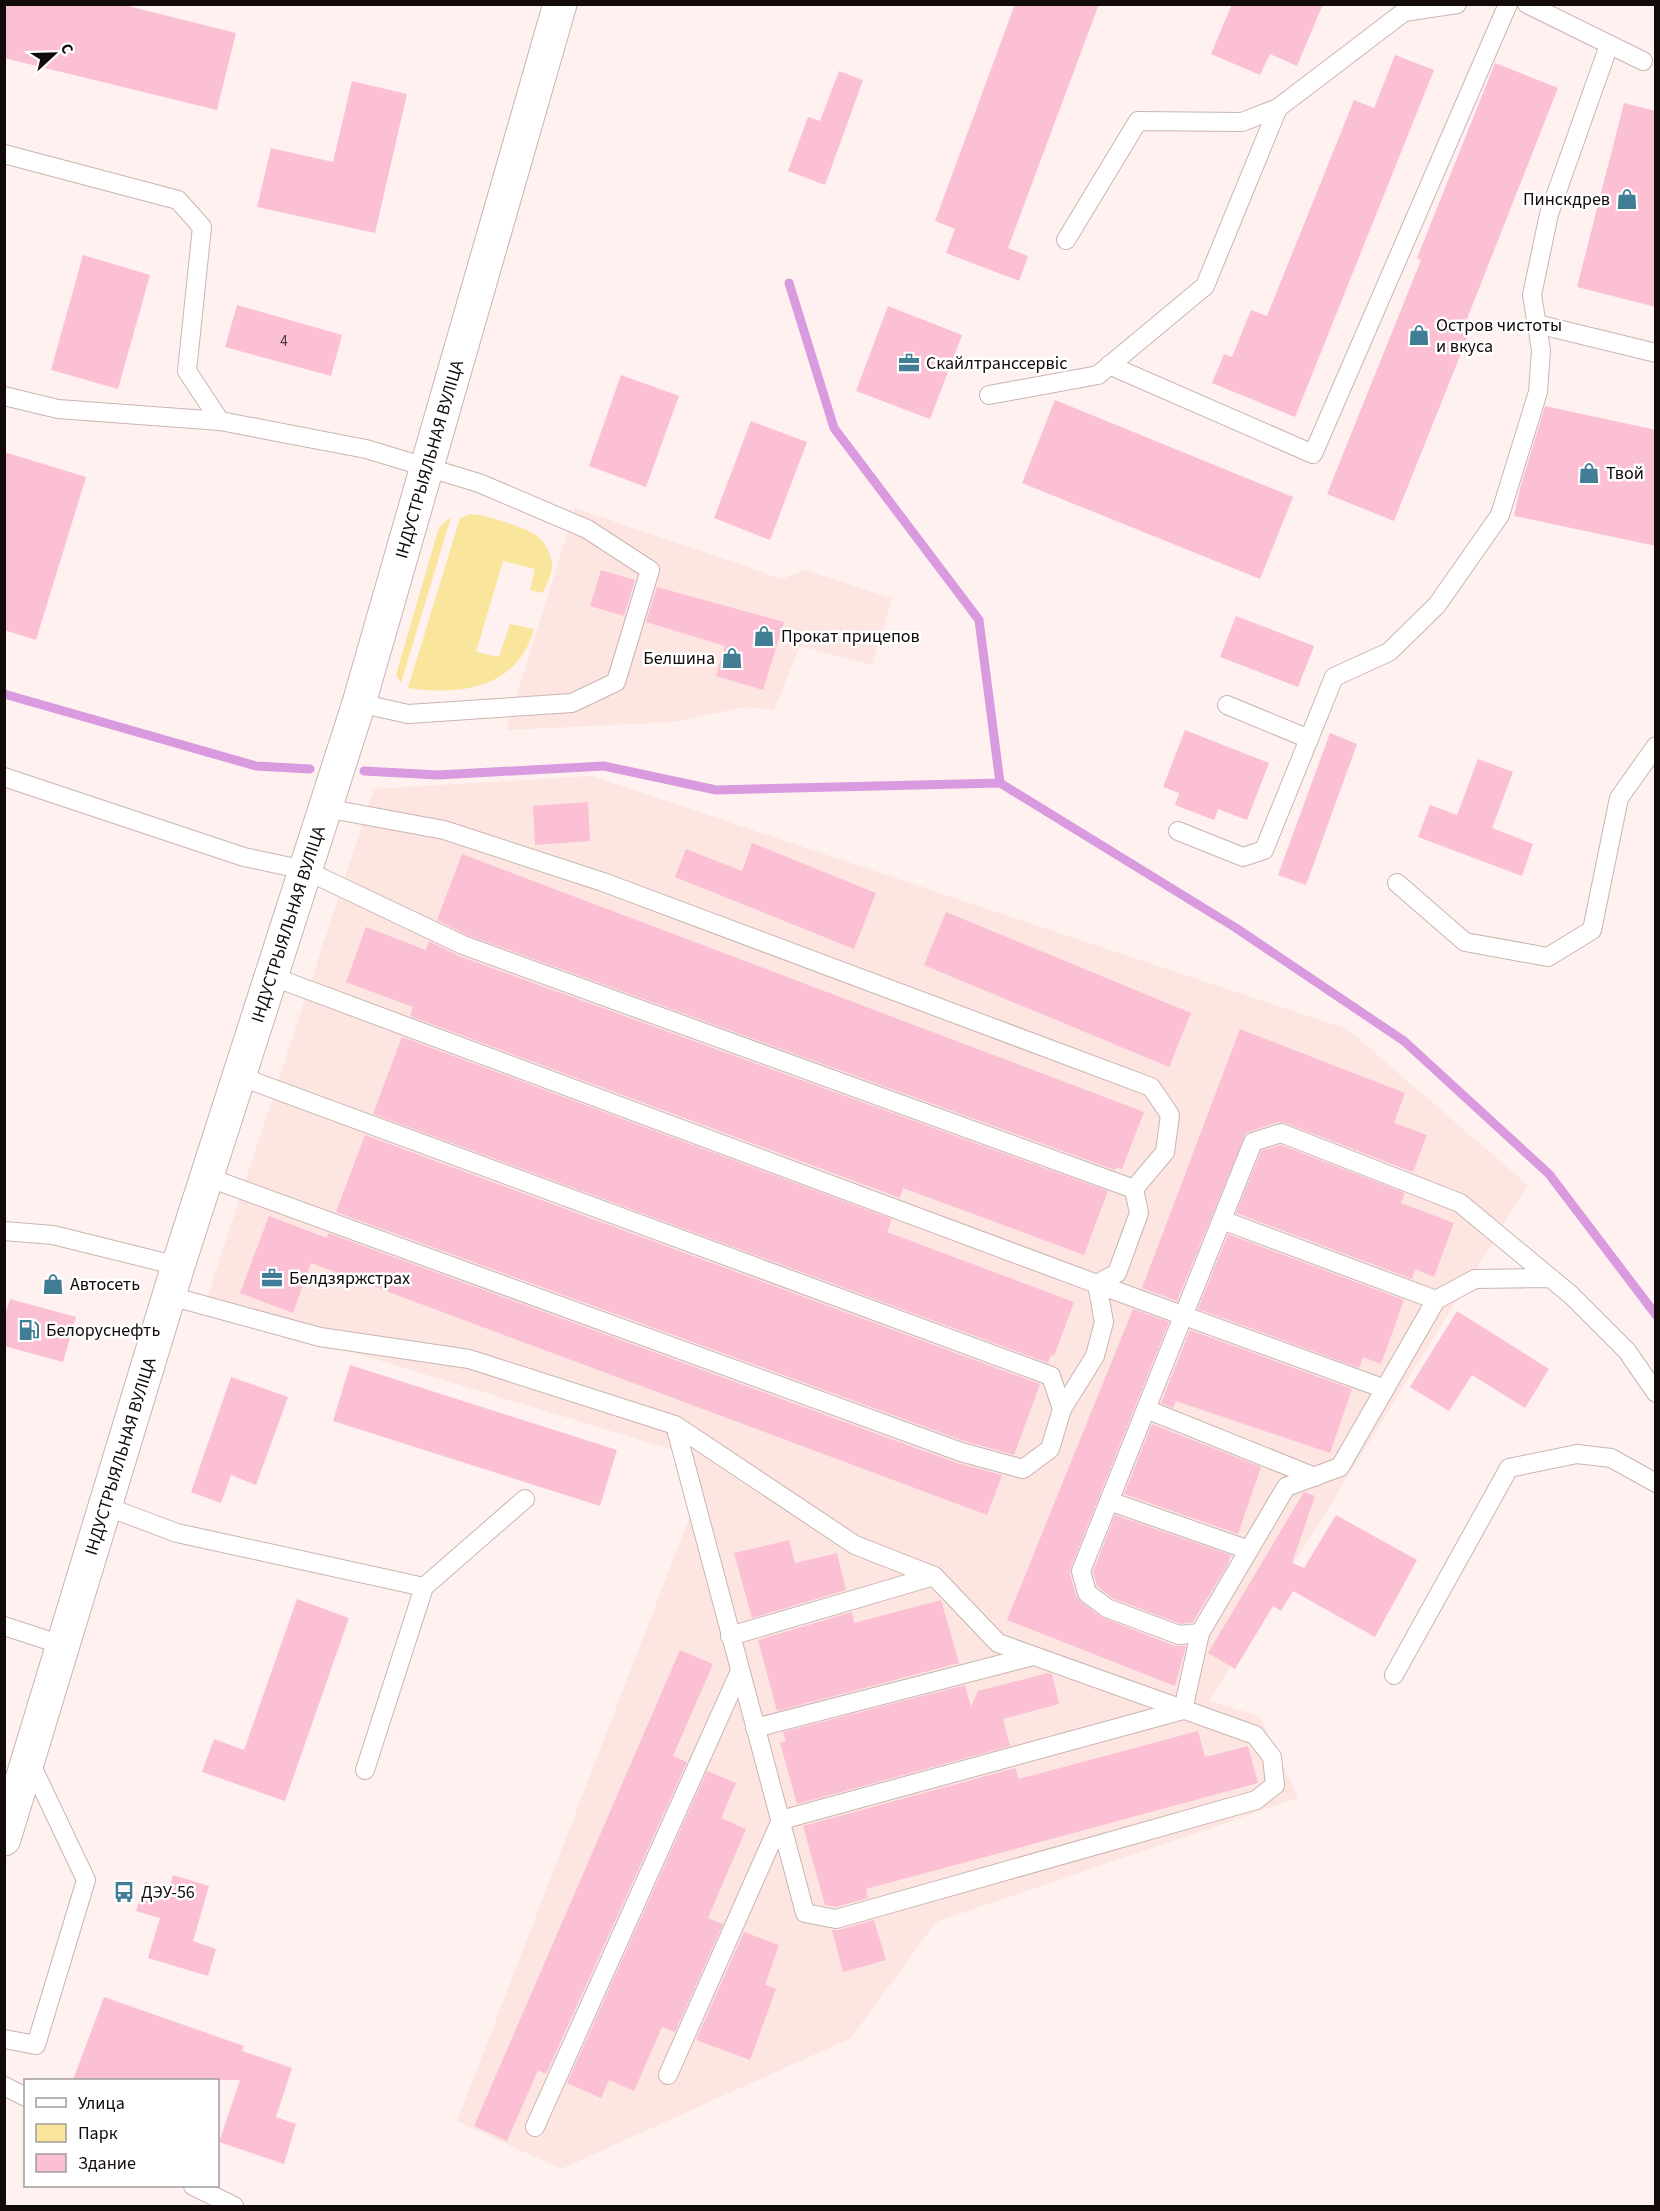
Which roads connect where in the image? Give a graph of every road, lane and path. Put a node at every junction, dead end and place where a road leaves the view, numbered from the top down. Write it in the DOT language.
graph roads {
  1 [pos="560,4"];
  2 [pos="1456,4"];
  3 [pos="1508,4"];
  4 [pos="1527,4"];
  5 [pos="1609,45"];
  6 [pos="1643,62"];
  7 [pos="1278,108"];
  8 [pos="4,154"];
  9 [pos="1066,240"];
  10 [pos="1537,324"];
  11 [pos="1656,353"];
  12 [pos="1109,365"];
  13 [pos="989,395"];
  14 [pos="4,396"];
  15 [pos="220,421"];
  16 [pos="428,469"];
  17 [pos="359,703"];
  18 [pos="1227,705"];
  19 [pos="1309,739"];
  20 [pos="1656,746"];
  21 [pos="4,777"];
  22 [pos="325,808"];
  23 [pos="1178,831"];
  24 [pos="305,870"];
  25 [pos="1397,883"];
  26 [pos="271,976"];
  27 [pos="239,1076"];
  28 [pos="207,1177"];
  29 [pos="1134,1189"];
  30 [pos="1222,1220"];
  31 [pos="4,1231"];
  32 [pos="1551,1278"];
  33 [pos="174,1281"];
  34 [pos="1097,1284"];
  35 [pos="1436,1300"];
  36 [pos="1184,1315"];
  37 [pos="1385,1389"];
  38 [pos="1656,1393"];
  39 [pos="1062,1409"];
  40 [pos="1146,1409"];
  41 [pos="675,1425"];
  42 [pos="1315,1477"];
  43 [pos="1656,1483"];
  44 [pos="525,1499"];
  45 [pos="1109,1501"];
  46 [pos="105,1506"];
  47 [pos="1249,1550"];
  48 [pos="934,1576"];
  49 [pos="424,1587"];
  50 [pos="4,1626"];
  51 [pos="1200,1633"];
  52 [pos="730,1636"];
  53 [pos="62,1645"];
  54 [pos="1033,1656"];
  55 [pos="740,1671"];
  56 [pos="1394,1675"];
  57 [pos="1184,1710"];
  58 [pos="755,1728"];
  59 [pos="28,1759"];
  60 [pos="365,1770"];
  61 [pos="781,1820"];
  62 [pos="4,1839"];
  63 [pos="4,2039"];
  64 [pos="668,2075"];
  65 [pos="4,2086"];
  66 [pos="24,2096"];
  67 [pos="535,2127"];
  68 [pos="195,2187"];
  69 [pos="234,2206"];
  1 -- 16 [label="street, ІНДУСТРЫЯЛЬНАЯ ВУЛІЦА"];
  2 -- 7 [label="lane"];
  3 -- 12 [label="lane"];
  4 -- 5 [label="lane"];
  5 -- 6 [label="lane"];
  5 -- 10 [label="lane"];
  7 -- 9 [label="lane"];
  7 -- 12 [label="lane"];
  8 -- 15 [label="lane"];
  10 -- 11 [label="lane"];
  10 -- 19 [label="lane"];
  12 -- 13 [label="lane"];
  14 -- 15 [label="lane"];
  15 -- 16 [label="lane"];
  16 -- 17 [label="street, ІНДУСТРЫЯЛЬНАЯ ВУЛІЦА"];
  16 -- 17 [label="lane"];
  17 -- 22 [label="street, ІНДУСТРЫЯЛЬНАЯ ВУЛІЦА"];
  18 -- 19 [label="lane"];
  19 -- 23 [label="lane"];
  20 -- 25 [label="lane"];
  21 -- 24 [label="lane"];
  22 -- 24 [label="street, ІНДУСТРЫЯЛЬНАЯ ВУЛІЦА"];
  22 -- 29 [label="lane"];
  24 -- 26 [label="street, ІНДУСТРЫЯЛЬНАЯ ВУЛІЦА"];
  24 -- 29 [label="lane"];
  26 -- 27 [label="street, ІНДУСТРЫЯЛЬНАЯ ВУЛІЦА"];
  26 -- 34 [label="lane"];
  27 -- 28 [label="street, ІНДУСТРЫЯЛЬНАЯ ВУЛІЦА"];
  27 -- 39 [label="lane"];
  28 -- 33 [label="street, ІНДУСТРЫЯЛЬНАЯ ВУЛІЦА"];
  28 -- 39 [label="lane"];
  29 -- 34 [label="lane"];
  30 -- 32 [label="lane"];
  30 -- 35 [label="lane"];
  30 -- 36 [label="lane"];
  31 -- 33 [label="lane"];
  32 -- 35 [label="lane"];
  32 -- 38 [label="lane"];
  33 -- 41 [label="lane"];
  33 -- 46 [label="street, ІНДУСТРЫЯЛЬНАЯ ВУЛІЦА"];
  34 -- 36 [label="lane"];
  34 -- 39 [label="lane"];
  35 -- 37 [label="lane"];
  36 -- 37 [label="lane"];
  36 -- 40 [label="lane"];
  37 -- 42 [label="lane"];
  40 -- 42 [label="lane"];
  40 -- 45 [label="lane"];
  41 -- 48 [label="lane"];
  41 -- 52 [label="lane"];
  42 -- 47 [label="lane"];
  43 -- 56 [label="lane"];
  44 -- 49 [label="lane"];
  45 -- 47 [label="lane"];
  45 -- 51 [label="lane"];
  46 -- 49 [label="lane"];
  46 -- 53 [label="street, ІНДУСТРЫЯЛЬНАЯ ВУЛІЦА"];
  47 -- 51 [label="lane"];
  48 -- 52 [label="lane"];
  48 -- 54 [label="lane"];
  49 -- 60 [label="lane"];
  50 -- 53 [label="lane"];
  51 -- 57 [label="lane"];
  52 -- 55 [label="lane"];
  53 -- 59 [label="street, ІНДУСТРЫЯЛЬНАЯ ВУЛІЦА"];
  54 -- 57 [label="lane"];
  54 -- 58 [label="lane"];
  55 -- 58 [label="lane"];
  55 -- 67 [label="lane"];
  57 -- 61 [label="lane"];
  57 -- 61 [label="lane"];
  58 -- 61 [label="lane"];
  59 -- 62 [label="street, ІНДУСТРЫЯЛЬНАЯ ВУЛІЦА"];
  59 -- 63 [label="lane"];
  61 -- 64 [label="lane"];
  65 -- 66 [label="lane"];
  68 -- 69 [label="lane"];
}
